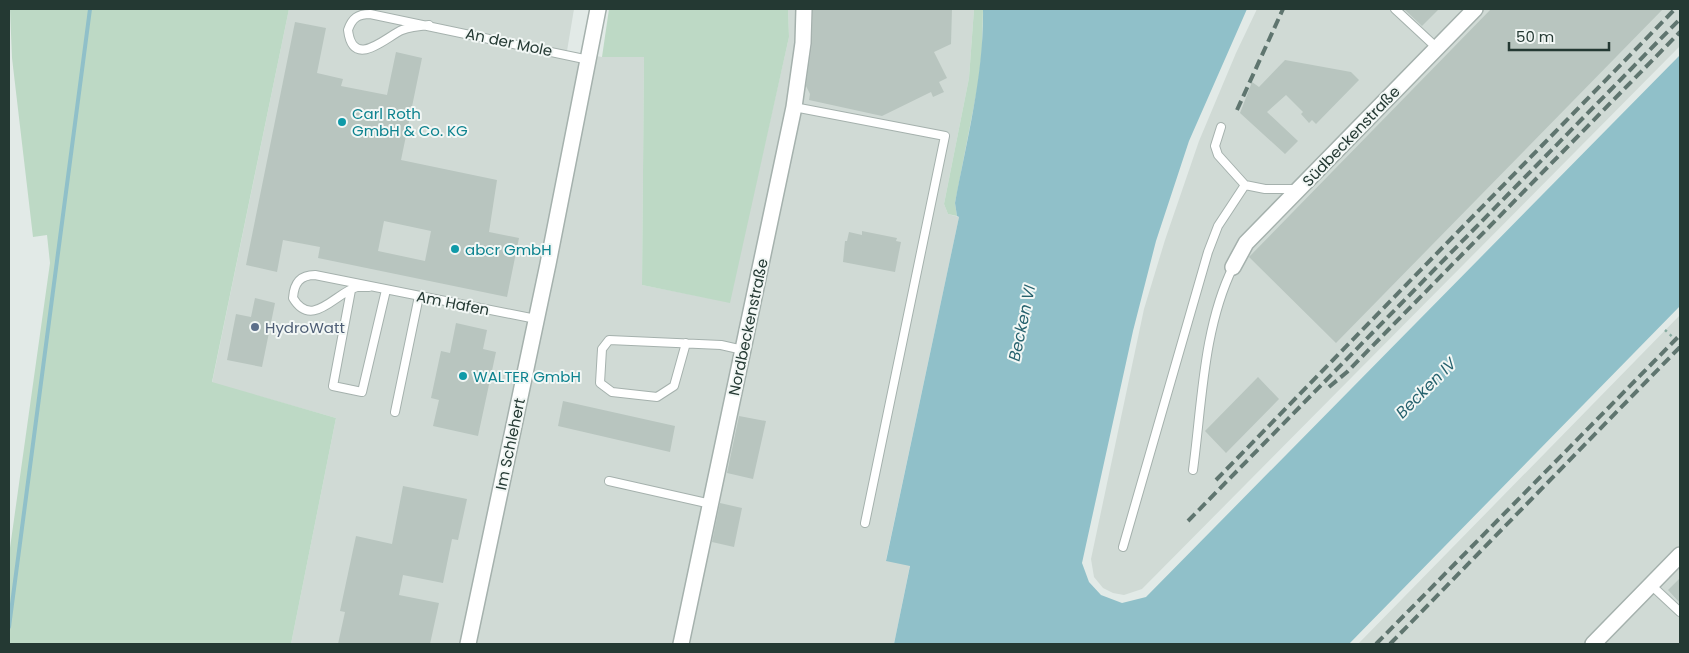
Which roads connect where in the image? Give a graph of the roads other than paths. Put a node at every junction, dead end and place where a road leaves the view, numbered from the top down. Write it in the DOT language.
graph roads {
  1 [pos="598,9"];
  2 [pos="804,9"];
  3 [pos="1395,9"];
  4 [pos="1475,9"];
  5 [pos="428,25"];
  6 [pos="1437,48"];
  7 [pos="589,60"];
  8 [pos="794,108"];
  9 [pos="1221,128"];
  10 [pos="1245,185"];
  11 [pos="1300,189"];
  12 [pos="1232,268"];
  13 [pos="369,287"];
  14 [pos="351,290"];
  15 [pos="386,290"];
  16 [pos="419,296"];
  17 [pos="536,319"];
  18 [pos="686,343"];
  19 [pos="743,350"];
  20 [pos="395,412"];
  21 [pos="1193,470"];
  22 [pos="609,481"];
  23 [pos="711,504"];
  24 [pos="865,523"];
  25 [pos="1123,547"];
  26 [pos="1680,556"];
  27 [pos="1651,585"];
  28 [pos="1680,612"];
  29 [pos="468,644"];
  30 [pos="681,644"];
  31 [pos="1593,644"];
  1 -- 7 [label="street, Im Schlehert"];
  2 -- 8 [label="street, Nordbeckenstraße"];
  3 -- 6 [label="lane"];
  4 -- 6 [label="street, Südbeckenstraße"];
  5 -- 5 [label="lane, An der Mole"];
  5 -- 7 [label="lane, An der Mole"];
  6 -- 11 [label="street, Südbeckenstraße"];
  7 -- 17 [label="street, Im Schlehert"];
  8 -- 19 [label="street, Nordbeckenstraße"];
  8 -- 24 [label="lane"];
  9 -- 10 [label="lane"];
  10 -- 11 [label="lane"];
  10 -- 25 [label="lane"];
  11 -- 12 [label="street, Südbeckenstraße"];
  12 -- 21 [label="lane"];
  13 -- 14 [label="lane, Am Hafen"];
  13 -- 14 [label="lane, Am Hafen"];
  13 -- 15 [label="lane, Am Hafen"];
  14 -- 15 [label="lane"];
  15 -- 16 [label="lane, Am Hafen"];
  16 -- 17 [label="lane, Am Hafen"];
  16 -- 20 [label="lane"];
  17 -- 29 [label="street, Im Schlehert"];
  18 -- 18 [label="lane"];
  18 -- 19 [label="lane"];
  19 -- 23 [label="street, Nordbeckenstraße"];
  22 -- 23 [label="lane"];
  23 -- 30 [label="street, Nordbeckenstraße"];
  26 -- 27 [label="street"];
  27 -- 28 [label="lane"];
  27 -- 31 [label="street"];
}
